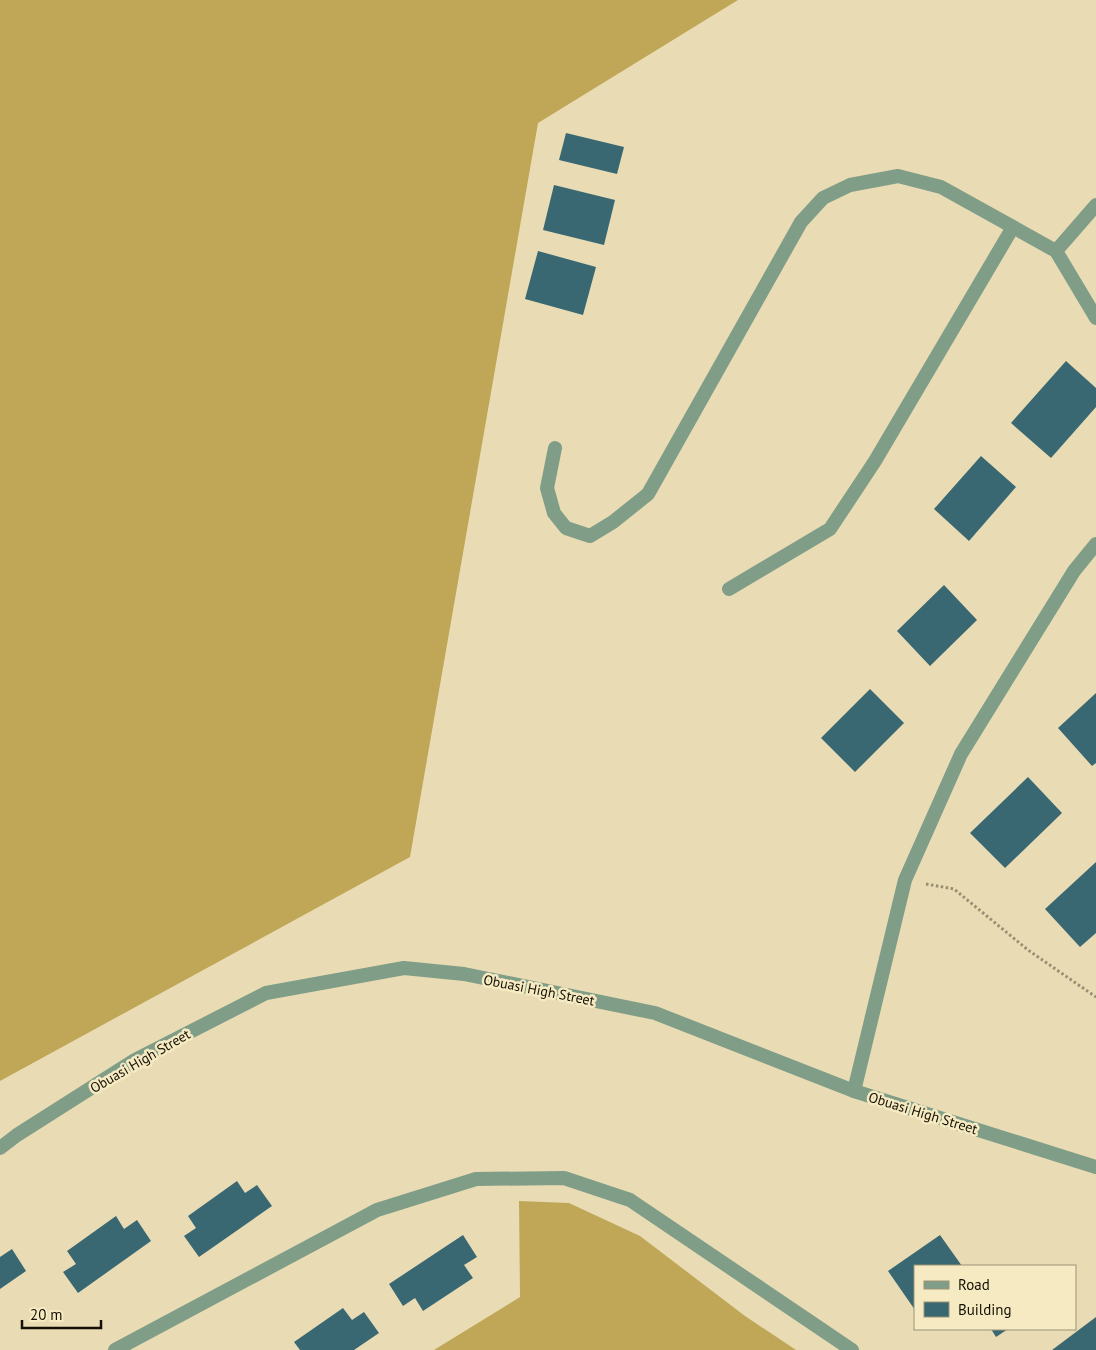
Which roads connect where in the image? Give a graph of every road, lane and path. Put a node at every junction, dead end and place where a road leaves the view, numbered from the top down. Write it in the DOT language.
graph roads {
  1 [pos="1096,205"];
  2 [pos="1013,227"];
  3 [pos="1056,251"];
  4 [pos="1096,318"];
  5 [pos="555,448"];
  6 [pos="1096,544"];
  7 [pos="729,589"];
  8 [pos="905,880"];
  9 [pos="1096,997"];
  10 [pos="854,1091"];
  11 [pos="0,1148"];
  12 [pos="1096,1167"];
  13 [pos="115,1350"];
  14 [pos="852,1350"];
  1 -- 3 [label="street"];
  2 -- 3 [label="street"];
  2 -- 5 [label="street"];
  2 -- 7 [label="street"];
  3 -- 4 [label="street"];
  6 -- 8 [label="street"];
  8 -- 9 [label="path"];
  8 -- 10 [label="street"];
  10 -- 11 [label="street, Obuasi High Street"];
  10 -- 12 [label="street, Obuasi High Street"];
  13 -- 14 [label="street"];
}
